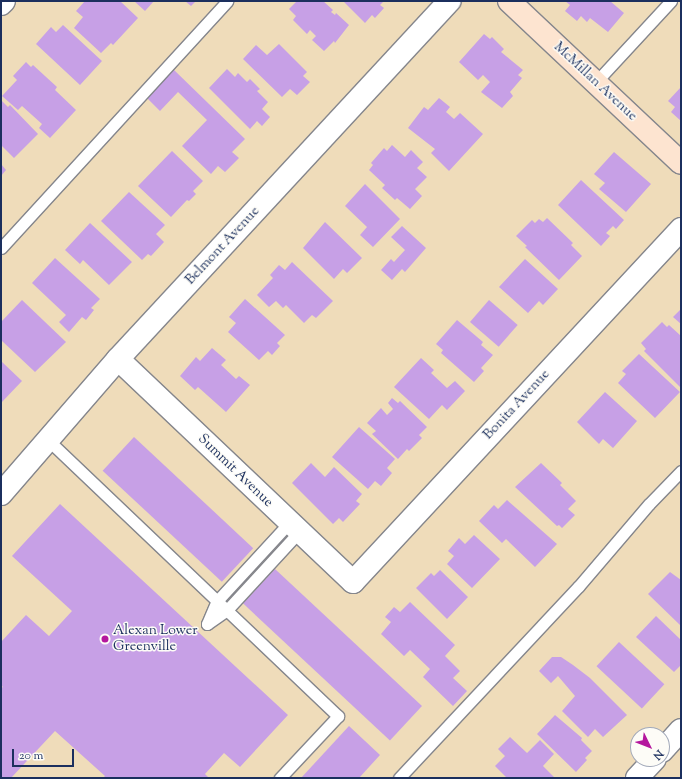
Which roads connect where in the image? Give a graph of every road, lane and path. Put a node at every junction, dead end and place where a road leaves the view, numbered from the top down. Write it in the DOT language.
graph roads {
  1 [pos="4,1"];
  2 [pos="227,1"];
  3 [pos="449,1"];
  4 [pos="509,1"];
  5 [pos="671,1"];
  6 [pos="1,4"];
  7 [pos="595,83"];
  8 [pos="681,163"];
  9 [pos="681,229"];
  10 [pos="1,248"];
  11 [pos="118,359"];
  12 [pos="48,439"];
  13 [pos="681,471"];
  14 [pos="3,488"];
  15 [pos="294,527"];
  16 [pos="353,582"];
  17 [pos="217,601"];
  18 [pos="227,610"];
  19 [pos="681,730"];
  20 [pos="670,742"];
  21 [pos="647,767"];
  22 [pos="280,778"];
  23 [pos="399,778"];
  24 [pos="637,778"];
  1 -- 6 [label="street"];
  2 -- 10 [label="lane"];
  3 -- 11 [label="street, Belmont Avenue"];
  4 -- 7 [label="street, McMillan Avenue"];
  5 -- 7 [label="lane"];
  7 -- 8 [label="street, McMillan Avenue"];
  9 -- 16 [label="street, Bonita Avenue"];
  11 -- 12 [label="street, Belmont Avenue"];
  11 -- 15 [label="street, Summit Avenue"];
  12 -- 14 [label="street, Belmont Avenue"];
  12 -- 17 [label="lane"];
  13 -- 23 [label="lane"];
  15 -- 16 [label="street, Summit Avenue"];
  15 -- 17 [label="lane"];
  15 -- 18 [label="lane"];
  17 -- 18 [label="lane"];
  17 -- 18 [label="lane"];
  18 -- 22 [label="lane"];
  19 -- 20 [label="street"];
  21 -- 24 [label="street"];
}
